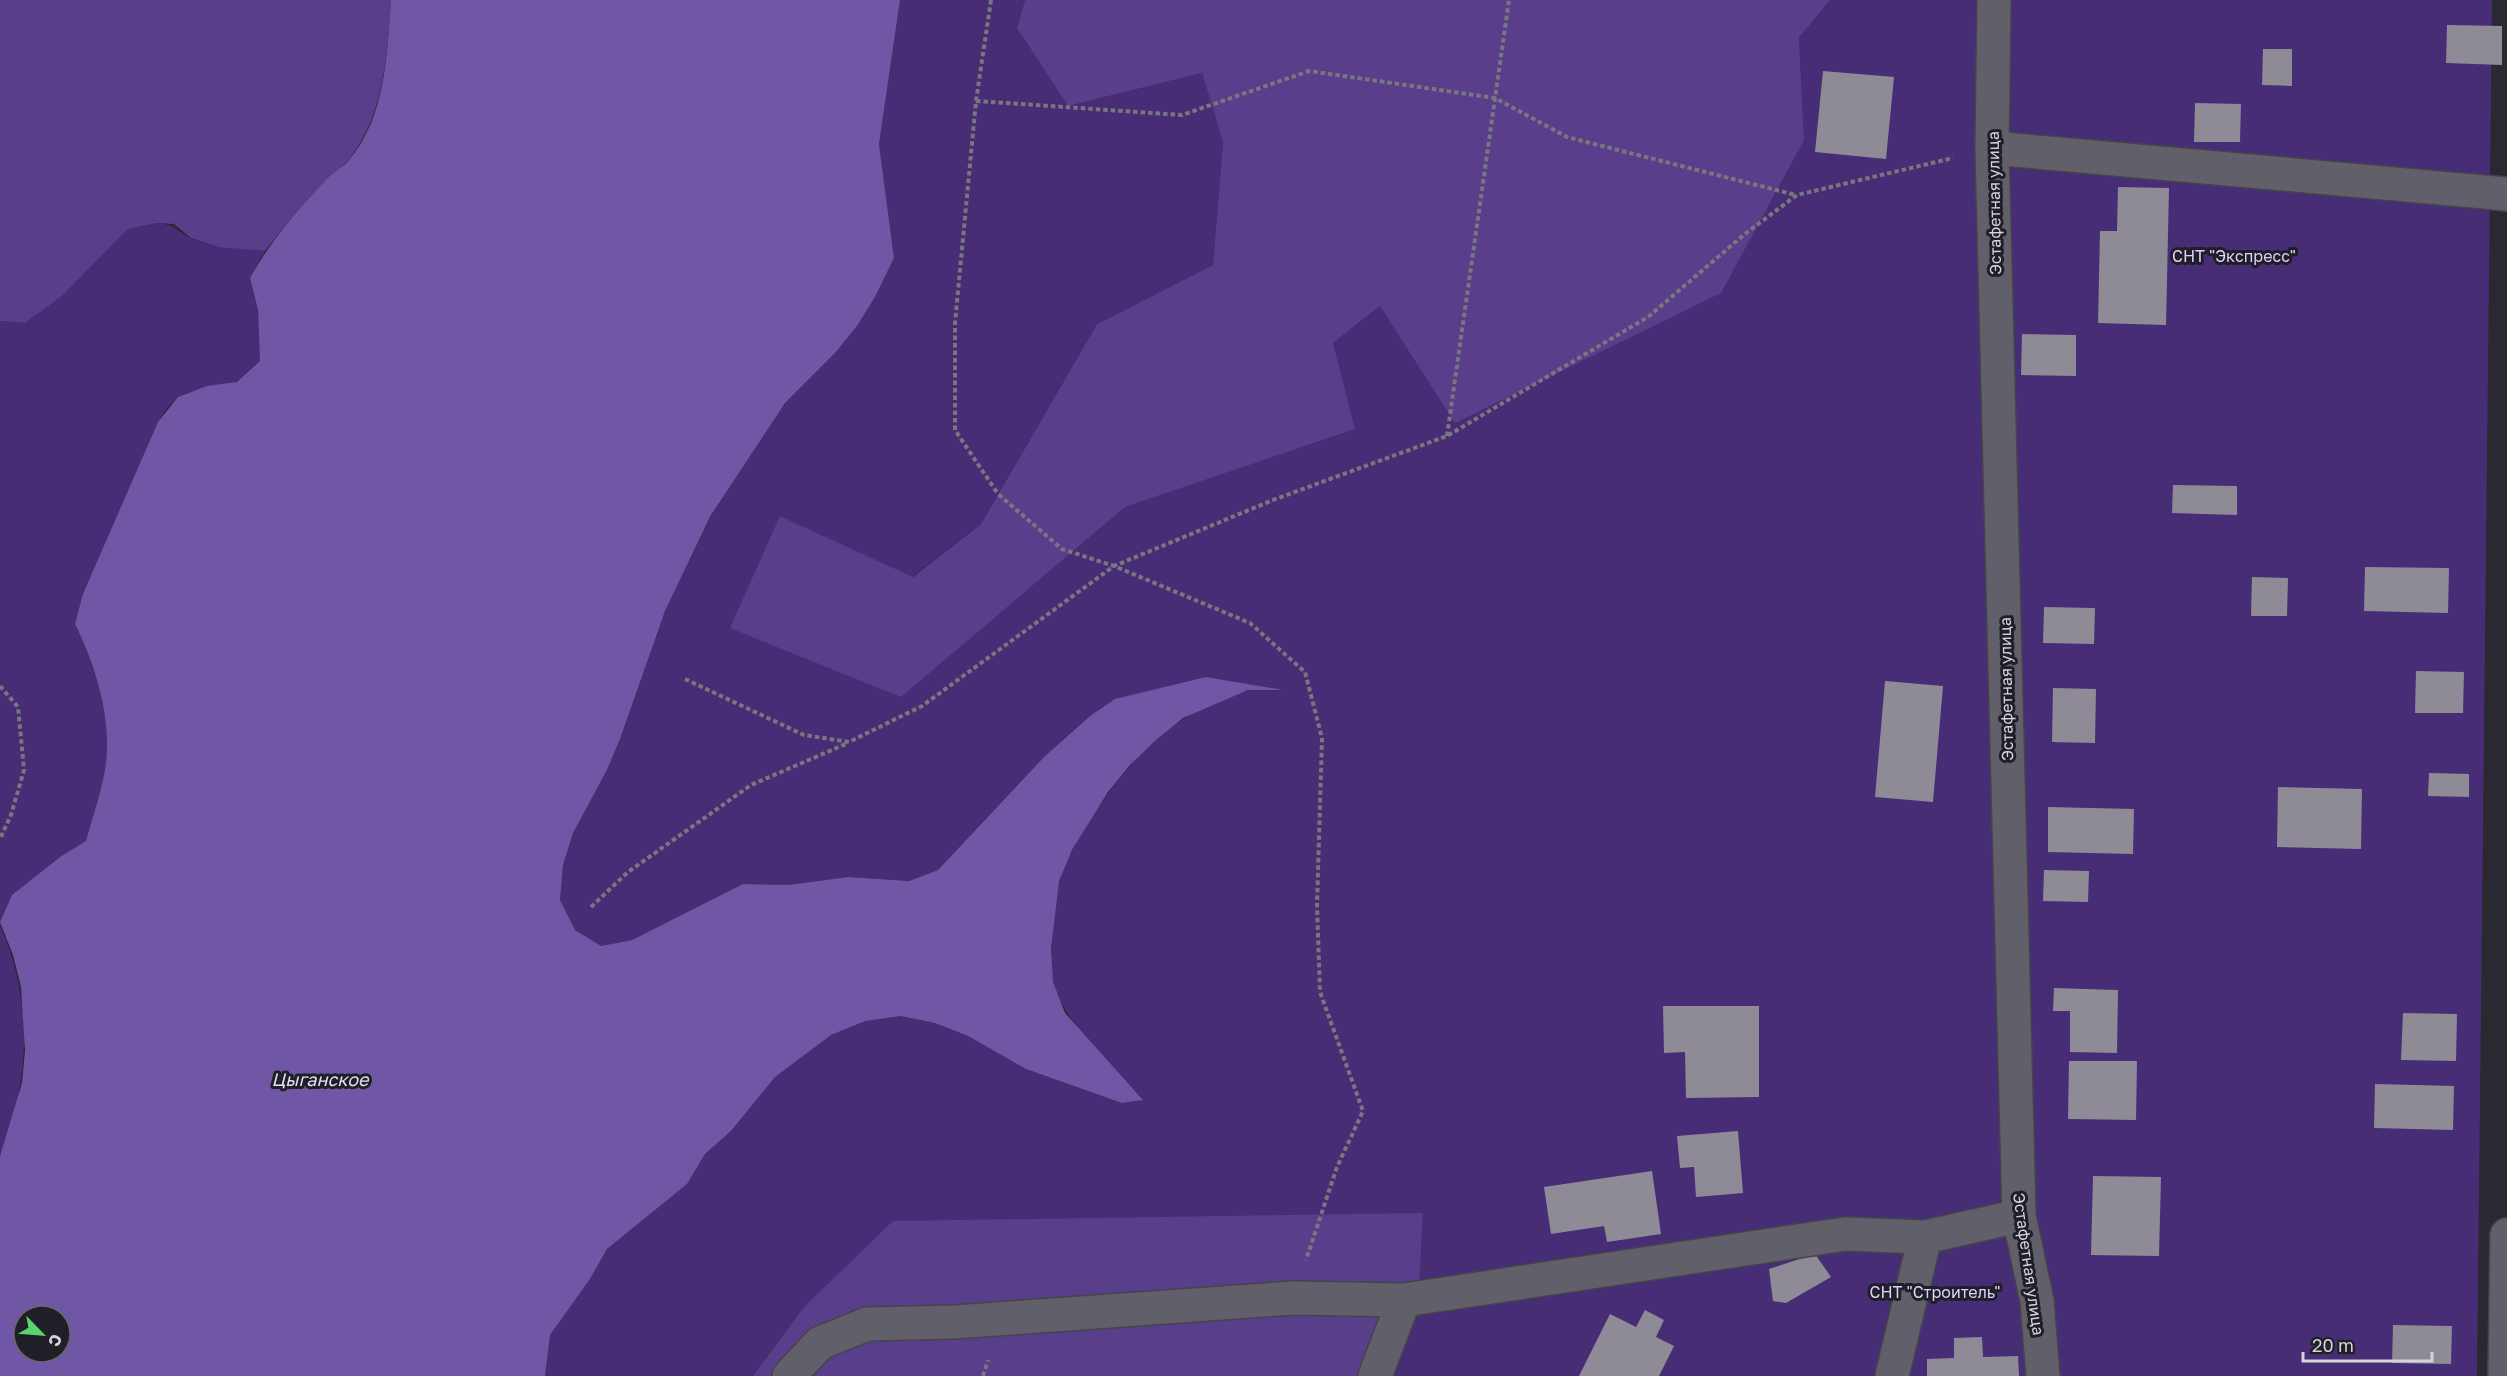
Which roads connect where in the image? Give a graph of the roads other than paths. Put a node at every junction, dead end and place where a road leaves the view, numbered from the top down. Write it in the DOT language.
graph roads {
  1 [pos="1994,0"];
  2 [pos="1992,148"];
  3 [pos="2507,194"];
  4 [pos="2019,1216"];
  5 [pos="2507,1235"];
  6 [pos="1925,1237"];
  7 [pos="1404,1300"];
  8 [pos="789,1376"];
  9 [pos="1375,1376"];
  10 [pos="1892,1376"];
  11 [pos="2043,1376"];
  12 [pos="2505,1376"];
  1 -- 2 [label="street, Эстафетная улица"];
  2 -- 3 [label="street"];
  2 -- 4 [label="street, Эстафетная улица"];
  4 -- 6 [label="street"];
  4 -- 11 [label="street, Эстафетная улица"];
  5 -- 12 [label="street"];
  6 -- 7 [label="street"];
  6 -- 10 [label="street"];
  7 -- 8 [label="street"];
  7 -- 9 [label="street"];
}
